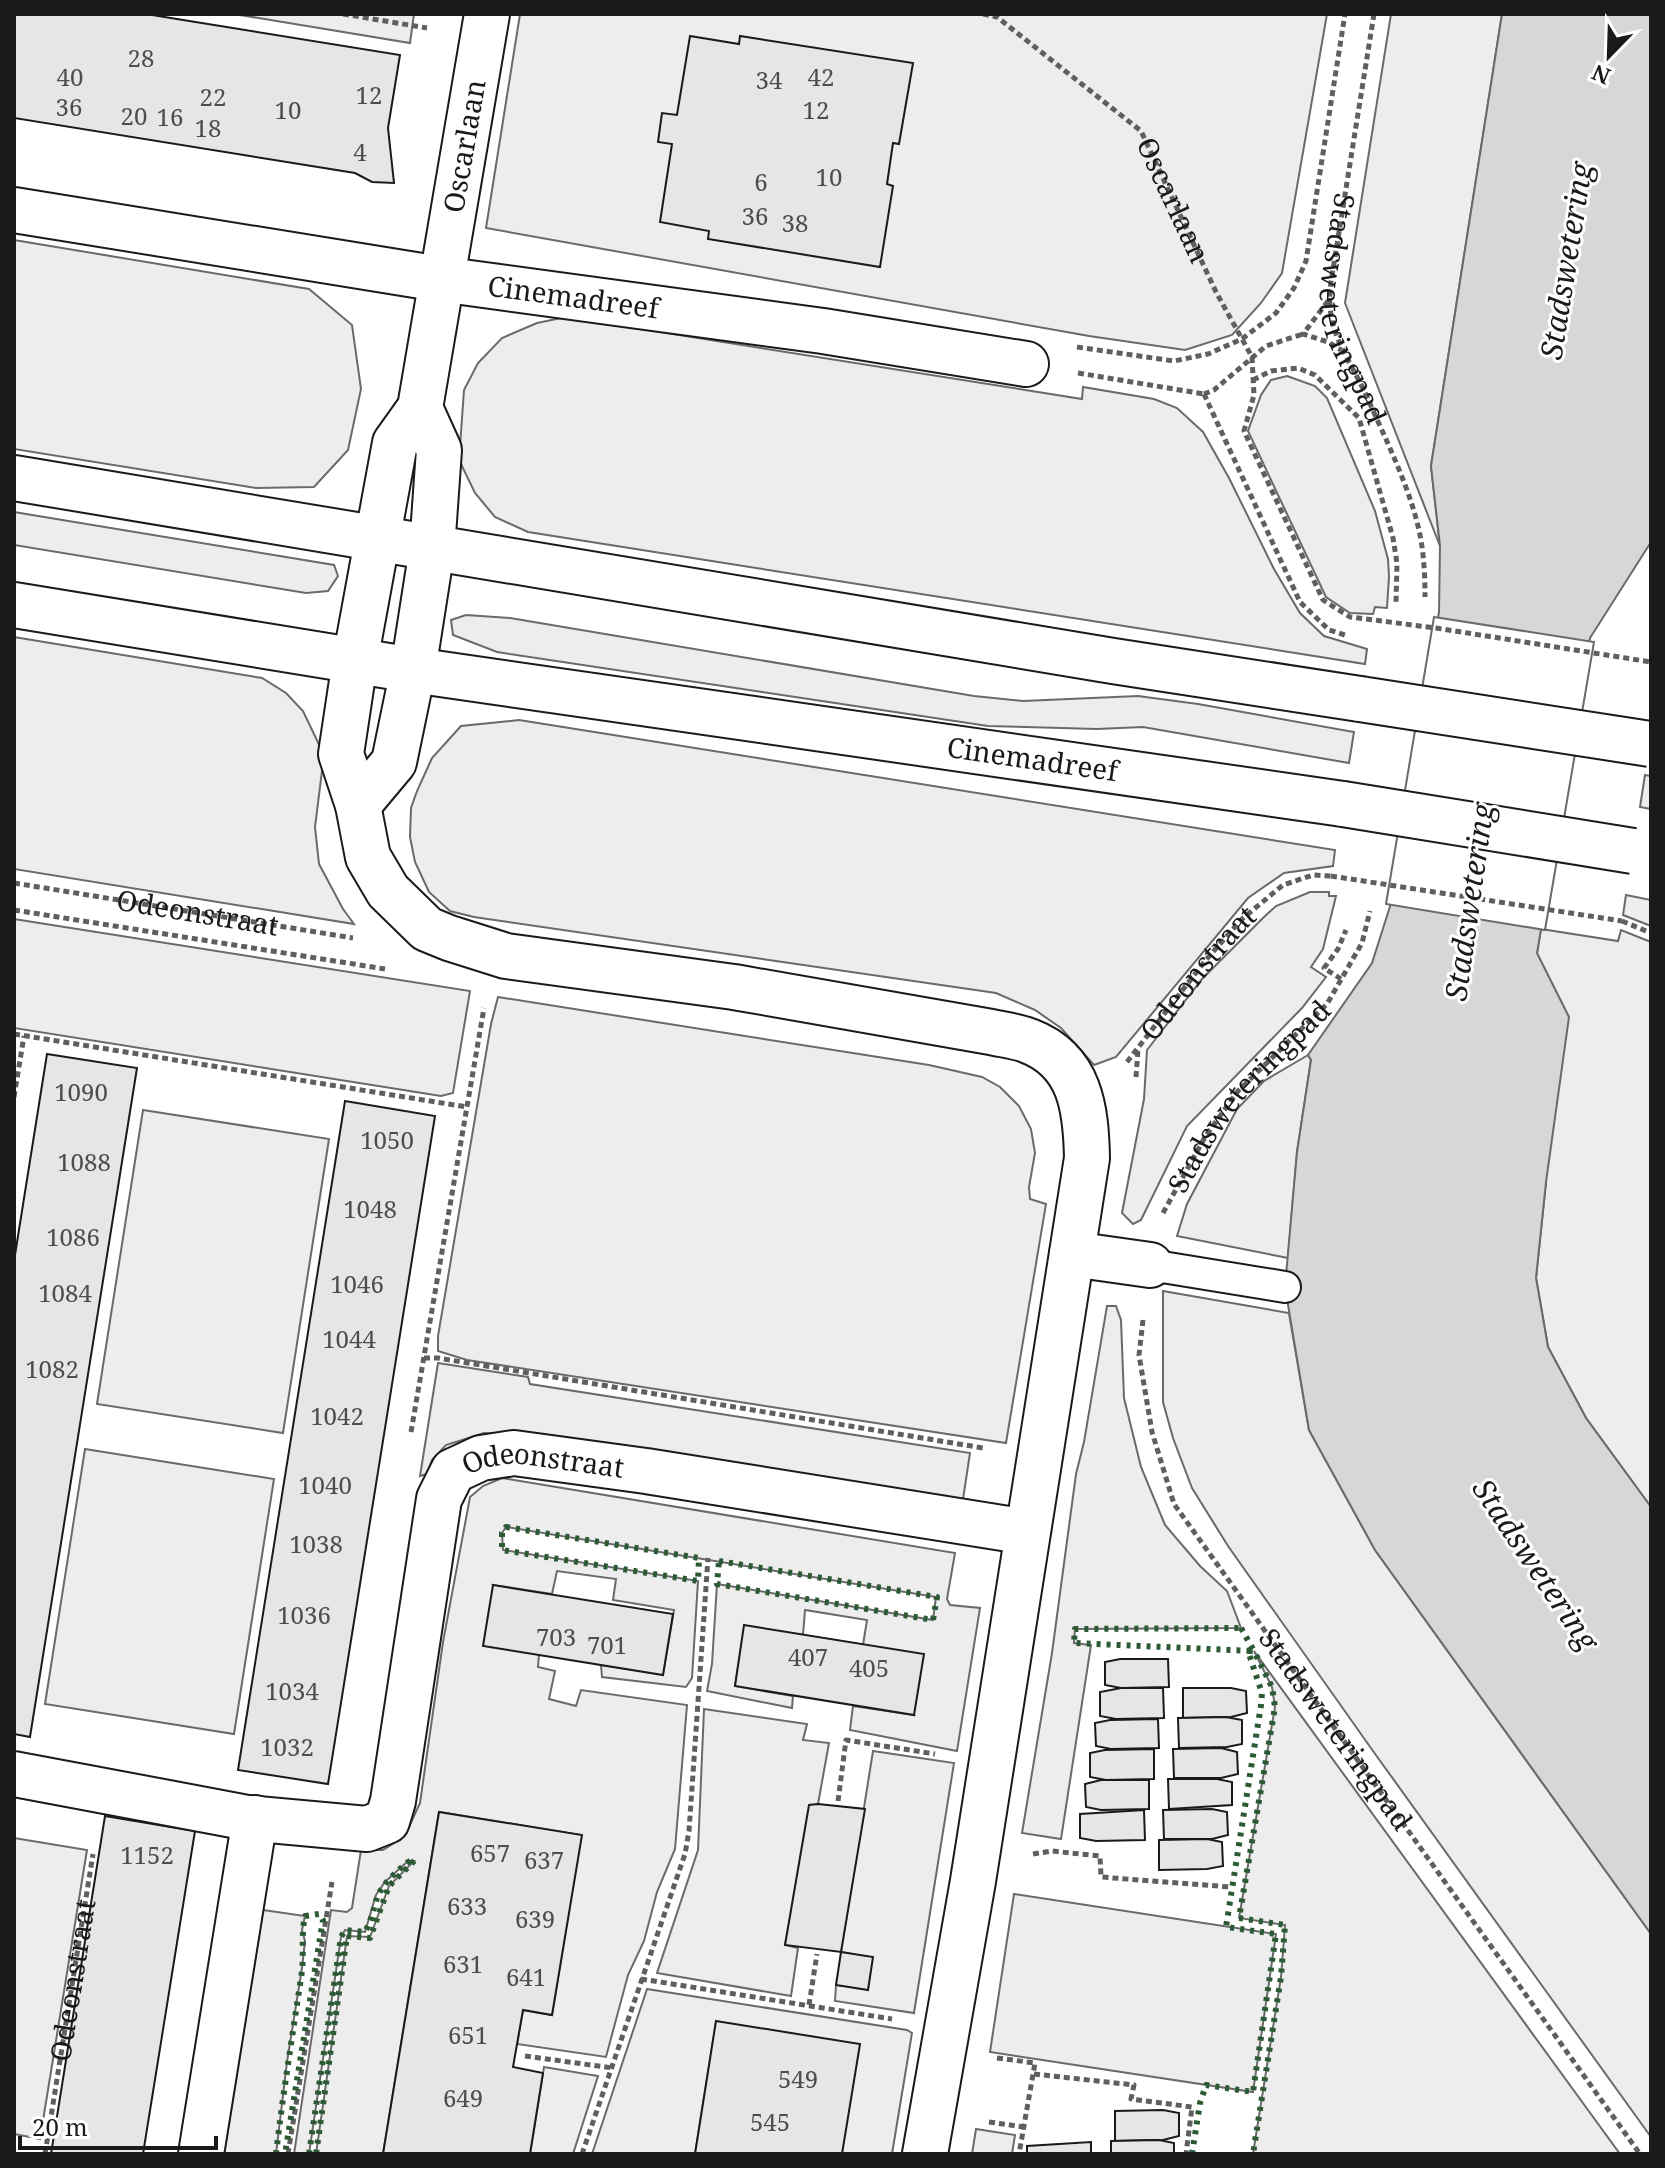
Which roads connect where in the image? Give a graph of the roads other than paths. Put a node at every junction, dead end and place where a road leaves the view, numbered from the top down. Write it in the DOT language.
graph roads {
  1 [pos="485,25"];
  2 [pos="14,210"];
  3 [pos="440,279"];
  4 [pos="1026,364"];
  5 [pos="420,408"];
  6 [pos="14,478"];
  7 [pos="377,539"];
  8 [pos="432,549"];
  9 [pos="14,605"];
  10 [pos="355,661"];
  11 [pos="413,670"];
  12 [pos="1651,744"];
  13 [pos="358,805"];
  14 [pos="1642,853"];
  15 [pos="1072,1254"];
  16 [pos="1150,1265"];
  17 [pos="1285,1287"];
  18 [pos="1027,1532"];
  19 [pos="14,1774"];
  20 [pos="255,1818"];
  21 [pos="201,2154"];
  22 [pos="925,2154"];
  1 -- 3 [label="street, Oscarlaan"];
  2 -- 3 [label="street, Cinemadreef"];
  3 -- 4 [label="street, Cinemadreef"];
  3 -- 5 [label="street"];
  5 -- 7 [label="street"];
  5 -- 8 [label="street"];
  6 -- 7 [label="street"];
  7 -- 8 [label="street"];
  7 -- 10 [label="street"];
  8 -- 11 [label="street"];
  8 -- 12 [label="street, bridge"];
  9 -- 10 [label="street, Cinemadreef"];
  10 -- 11 [label="street, Cinemadreef"];
  10 -- 13 [label="street"];
  11 -- 13 [label="street"];
  11 -- 14 [label="street, Cinemadreef, bridge"];
  13 -- 15 [label="street"];
  15 -- 16 [label="street"];
  15 -- 18 [label="street"];
  16 -- 17 [label="lane"];
  18 -- 20 [label="street, Odeonstraat"];
  18 -- 22 [label="street"];
  19 -- 20 [label="street, Odeonstraat"];
  20 -- 21 [label="street"];
}
